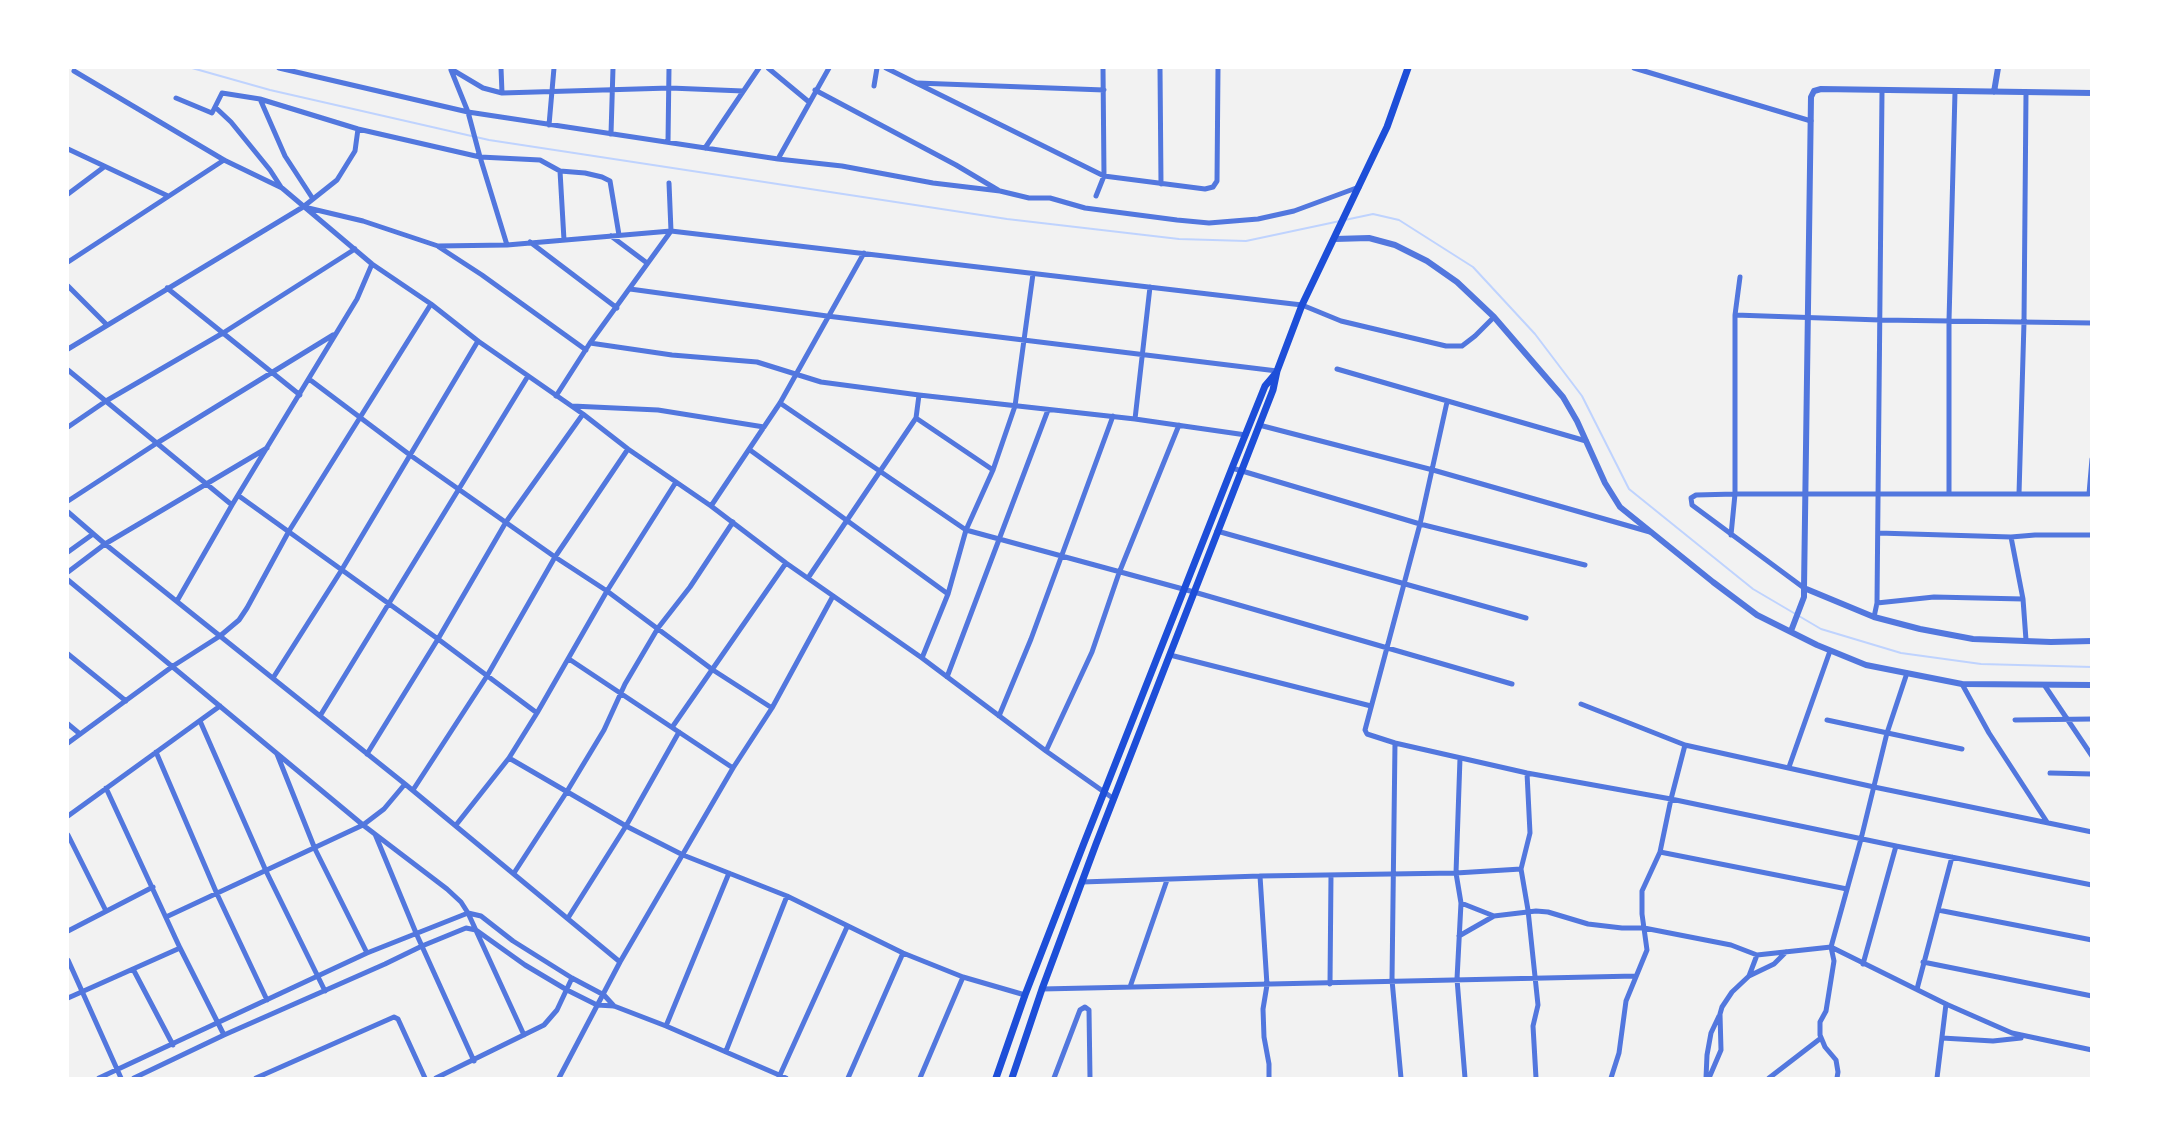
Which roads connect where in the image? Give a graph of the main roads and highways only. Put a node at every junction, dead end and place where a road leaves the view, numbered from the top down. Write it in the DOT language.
graph roads {
  1 [pos="1408,68"];
  2 [pos="1277,370"];
  3 [pos="996,1078"];
  4 [pos="1012,1078"];
  1 -- 2 [label="main road"];
  2 -- 3 [label="main road"];
  2 -- 4 [label="main road"];
}
